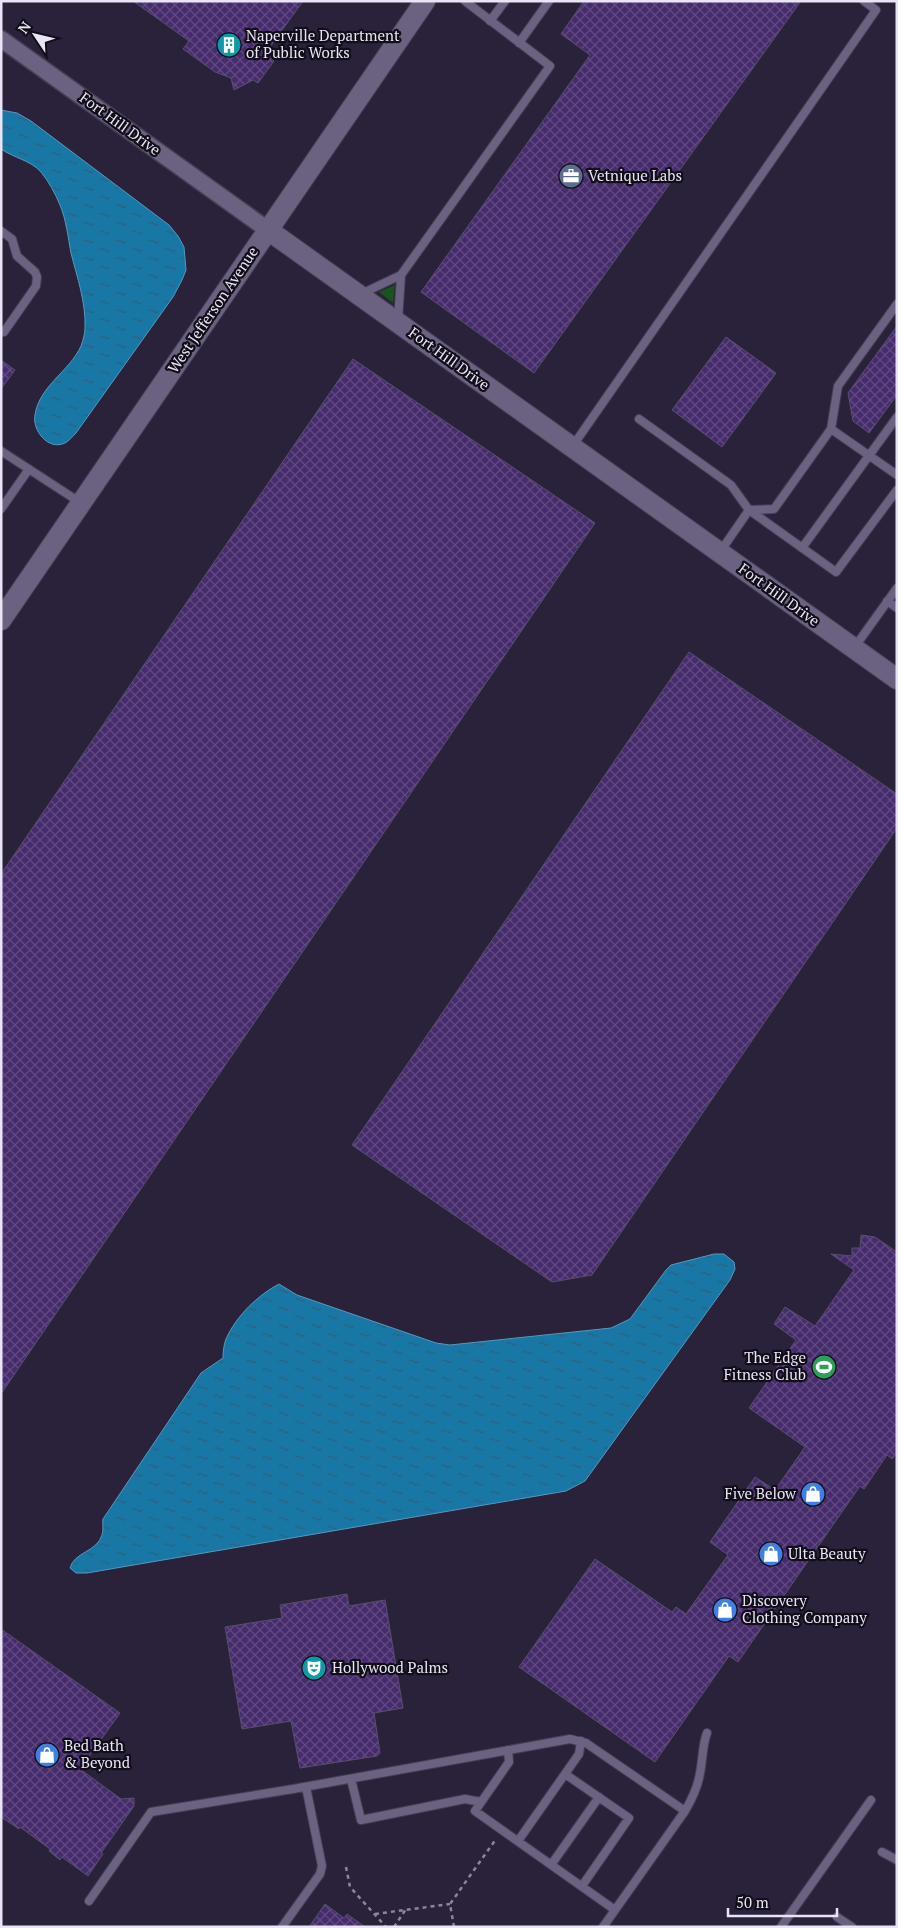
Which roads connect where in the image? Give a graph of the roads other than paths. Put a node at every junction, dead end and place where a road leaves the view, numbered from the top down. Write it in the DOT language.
graph roads {
  1 [pos="425,1"];
  2 [pos="505,1"];
  3 [pos="549,1"];
  4 [pos="864,1"];
  5 [pos="463,2"];
  6 [pos="490,21"];
  7 [pos="3,43"];
  8 [pos="519,43"];
  9 [pos="268,230"];
  10 [pos="1,231"];
  11 [pos="401,276"];
  12 [pos="359,295"];
  13 [pos="897,304"];
  14 [pos="398,323"];
  15 [pos="4,332"];
  16 [pos="897,417"];
  17 [pos="638,419"];
  18 [pos="831,429"];
  19 [pos="572,447"];
  20 [pos="1,451"];
  21 [pos="869,455"];
  22 [pos="30,469"];
  23 [pos="897,475"];
  24 [pos="897,490"];
  25 [pos="81,503"];
  26 [pos="1,509"];
  27 [pos="750,510"];
  28 [pos="802,548"];
  29 [pos="720,552"];
  30 [pos="897,588"];
  31 [pos="887,601"];
  32 [pos="897,608"];
  33 [pos="1,620"];
  34 [pos="854,648"];
  35 [pos="897,679"];
  36 [pos="707,1733"];
  37 [pos="581,1741"];
  38 [pos="508,1750"];
  39 [pos="565,1774"];
  40 [pos="351,1779"];
  41 [pos="306,1787"];
  42 [pos="599,1797"];
  43 [pos="871,1800"];
  44 [pos="481,1802"];
  45 [pos="685,1811"];
  46 [pos="518,1841"];
  47 [pos="882,1852"];
  48 [pos="897,1860"];
  49 [pos="551,1865"];
  50 [pos="582,1886"];
  51 [pos="89,1901"];
  52 [pos="615,1910"];
  53 [pos="837,1916"];
  54 [pos="282,1927"];
  55 [pos="603,1927"];
  56 [pos="781,1927"];
  57 [pos="852,1927"];
  1 -- 9 [label="street, West Jefferson Avenue"];
  2 -- 6 [label="lane"];
  3 -- 8 [label="lane"];
  4 -- 19 [label="lane"];
  5 -- 6 [label="lane"];
  6 -- 8 [label="lane"];
  7 -- 9 [label="street, Fort Hill Drive"];
  8 -- 11 [label="lane"];
  9 -- 12 [label="street, Fort Hill Drive"];
  9 -- 25 [label="street, West Jefferson Avenue"];
  10 -- 15 [label="lane"];
  11 -- 12 [label="lane"];
  11 -- 14 [label="lane"];
  12 -- 14 [label="street, Fort Hill Drive"];
  13 -- 18 [label="lane"];
  14 -- 19 [label="street, Fort Hill Drive"];
  16 -- 21 [label="lane"];
  17 -- 27 [label="lane"];
  18 -- 21 [label="lane"];
  18 -- 27 [label="lane"];
  19 -- 29 [label="street, Fort Hill Drive"];
  20 -- 22 [label="lane"];
  21 -- 23 [label="lane"];
  21 -- 28 [label="lane"];
  22 -- 25 [label="lane"];
  22 -- 26 [label="lane"];
  24 -- 28 [label="lane"];
  25 -- 33 [label="street, West Jefferson Avenue"];
  27 -- 28 [label="lane"];
  27 -- 29 [label="lane"];
  29 -- 34 [label="street, Fort Hill Drive"];
  30 -- 31 [label="lane"];
  31 -- 32 [label="lane"];
  31 -- 34 [label="lane"];
  34 -- 35 [label="street, Fort Hill Drive"];
  36 -- 45 [label="lane"];
  37 -- 38 [label="lane"];
  37 -- 39 [label="lane"];
  37 -- 45 [label="lane"];
  38 -- 40 [label="lane"];
  38 -- 44 [label="lane"];
  39 -- 42 [label="lane"];
  39 -- 46 [label="lane"];
  40 -- 41 [label="lane"];
  40 -- 44 [label="lane"];
  41 -- 51 [label="lane"];
  41 -- 54 [label="lane"];
  42 -- 49 [label="lane"];
  42 -- 50 [label="lane"];
  43 -- 56 [label="lane"];
  44 -- 46 [label="lane"];
  45 -- 52 [label="lane"];
  46 -- 49 [label="lane"];
  47 -- 48 [label="lane"];
  49 -- 50 [label="lane"];
  50 -- 52 [label="lane"];
  52 -- 55 [label="lane"];
  53 -- 57 [label="lane"];
}
